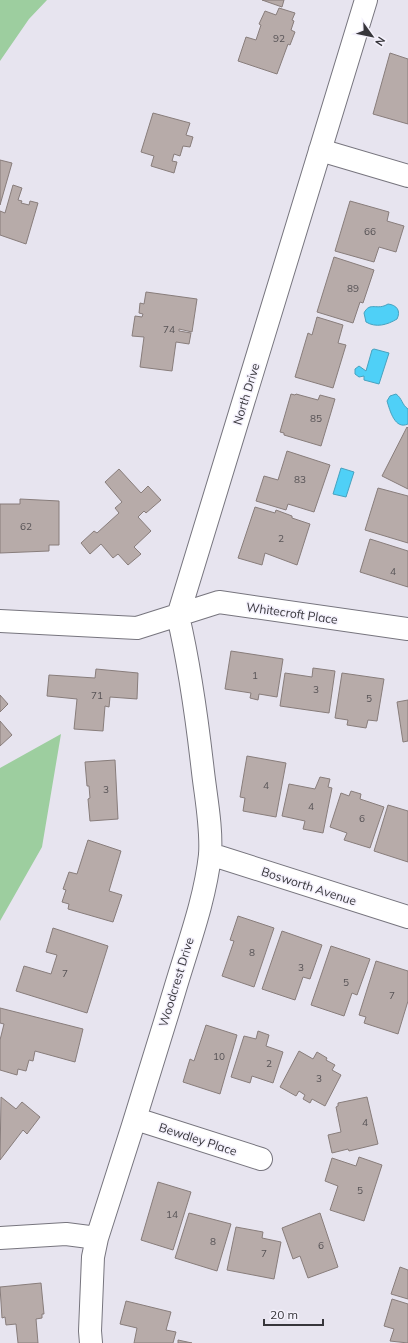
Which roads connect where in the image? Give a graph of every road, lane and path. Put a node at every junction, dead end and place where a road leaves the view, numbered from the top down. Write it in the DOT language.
graph roads {
  1 [pos="366,0"];
  2 [pos="320,150"];
  3 [pos="408,176"];
  4 [pos="178,616"];
  5 [pos="0,621"];
  6 [pos="408,629"];
  7 [pos="210,854"];
  8 [pos="408,917"];
  9 [pos="136,1119"];
  10 [pos="261,1159"];
  11 [pos="0,1238"];
  12 [pos="97,1238"];
  13 [pos="91,1343"];
  1 -- 2 [label="street, North Drive"];
  2 -- 3 [label="street"];
  2 -- 4 [label="street, North Drive"];
  4 -- 5 [label="street"];
  4 -- 6 [label="street, Whitecroft Place"];
  4 -- 7 [label="street, Woodcrest Drive"];
  7 -- 8 [label="street, Bosworth Avenue"];
  7 -- 9 [label="street, Woodcrest Drive"];
  9 -- 10 [label="street, Bewdley Place"];
  9 -- 12 [label="street, Woodcrest Drive"];
  11 -- 12 [label="street"];
  12 -- 13 [label="street, Woodcrest Drive"];
}
